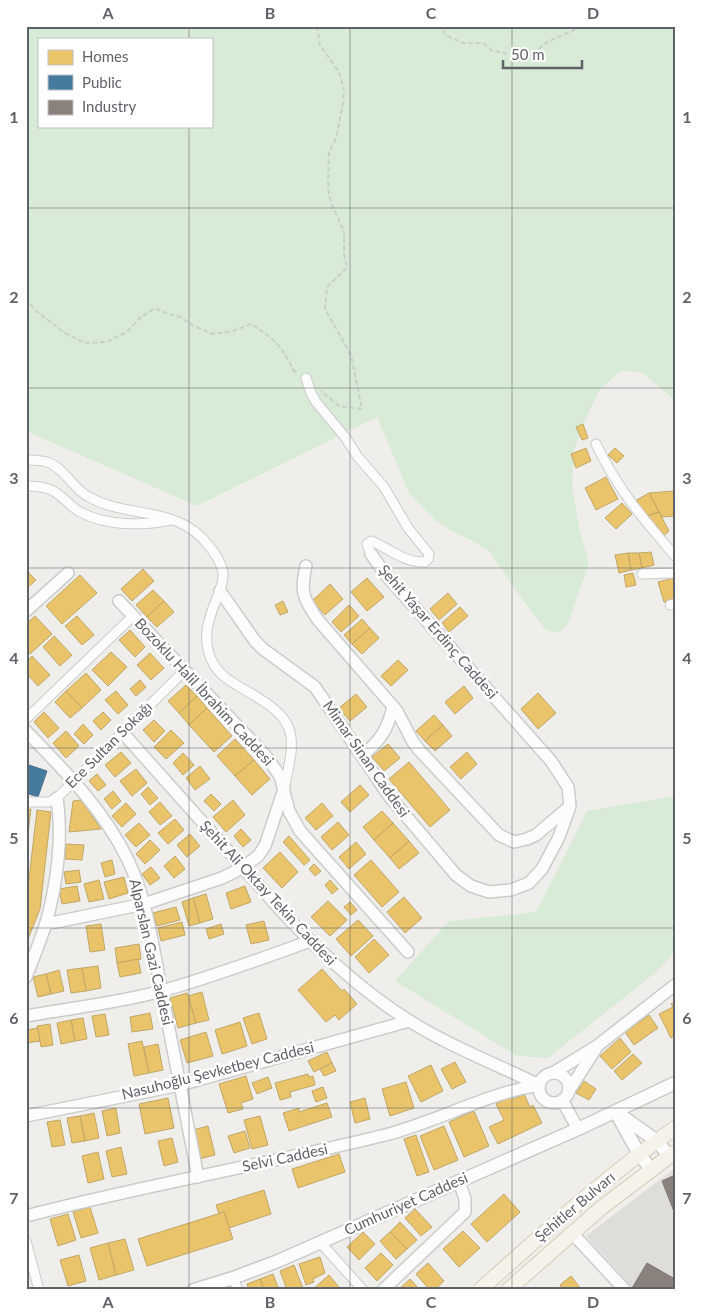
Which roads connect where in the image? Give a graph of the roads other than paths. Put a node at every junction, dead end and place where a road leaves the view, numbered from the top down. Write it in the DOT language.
graph roads {
  1 [pos="306,378"];
  2 [pos="596,444"];
  3 [pos="26,460"];
  4 [pos="26,486"];
  5 [pos="174,519"];
  6 [pos="371,554"];
  7 [pos="675,556"];
  8 [pos="306,566"];
  9 [pos="68,573"];
  10 [pos="675,573"];
  11 [pos="642,574"];
  12 [pos="220,591"];
  13 [pos="119,601"];
  14 [pos="26,611"];
  15 [pos="133,616"];
  16 [pos="185,670"];
  17 [pos="393,706"];
  18 [pos="26,719"];
  19 [pos="26,731"];
  20 [pos="122,732"];
  21 [pos="362,756"];
  22 [pos="74,780"];
  23 [pos="284,789"];
  24 [pos="57,798"];
  25 [pos="26,802"];
  26 [pos="570,806"];
  27 [pos="242,868"];
  28 [pos="144,904"];
  29 [pos="46,924"];
  30 [pos="310,942"];
  31 [pos="408,952"];
  32 [pos="26,977"];
  33 [pos="675,985"];
  34 [pos="162,991"];
  35 [pos="26,1016"];
  36 [pos="409,1021"];
  37 [pos="597,1046"];
  38 [pos="553,1073"];
  39 [pos="675,1083"];
  40 [pos="180,1085"];
  41 [pos="539,1085"];
  42 [pos="565,1096"];
  43 [pos="616,1112"];
  44 [pos="26,1116"];
  45 [pos="675,1128"];
  46 [pos="578,1129"];
  47 [pos="657,1141"];
  48 [pos="640,1154"];
  49 [pos="672,1154"];
  50 [pos="651,1169"];
  51 [pos="198,1177"];
  52 [pos="459,1181"];
  53 [pos="26,1216"];
  54 [pos="572,1233"];
  55 [pos="26,1241"];
  56 [pos="320,1242"];
  57 [pos="236,1284"];
  58 [pos="621,1286"];
  59 [pos="38,1290"];
  60 [pos="194,1290"];
  61 [pos="363,1290"];
  62 [pos="383,1290"];
  63 [pos="480,1290"];
  64 [pos="508,1290"];
  65 [pos="608,1290"];
  1 -- 6 [label="street, Şehit Yaşar Erdinç Caddesi"];
  2 -- 7 [label="street"];
  3 -- 5 [label="street"];
  4 -- 5 [label="street"];
  5 -- 12 [label="street"];
  6 -- 26 [label="street, Şehit Yaşar Erdinç Caddesi"];
  8 -- 17 [label="street"];
  9 -- 14 [label="street"];
  10 -- 11 [label="street"];
  12 -- 21 [label="street, Mimar Sinan Caddesi"];
  12 -- 23 [label="street"];
  13 -- 15 [label="street, Bozoklu Halil İbrahim Caddesi"];
  15 -- 16 [label="street, Bozoklu Halil İbrahim Caddesi"];
  15 -- 18 [label="street"];
  16 -- 20 [label="street, Ece Sultan Sokağı"];
  16 -- 23 [label="street, Bozoklu Halil İbrahim Caddesi"];
  17 -- 21 [label="street"];
  17 -- 26 [label="street"];
  19 -- 22 [label="street, Alparslan Gazi Caddesi"];
  20 -- 22 [label="street, Ece Sultan Sokağı"];
  20 -- 27 [label="street, Şehit Ali Oktay Tekin Caddesi"];
  21 -- 26 [label="street, Mimar Sinan Caddesi"];
  22 -- 24 [label="street, Ece Sultan Sokağı"];
  22 -- 28 [label="street, Alparslan Gazi Caddesi"];
  23 -- 27 [label="street"];
  23 -- 31 [label="street, Bozoklu Halil İbrahim Caddesi"];
  24 -- 25 [label="street, Ece Sultan Sokağı"];
  24 -- 29 [label="street"];
  27 -- 28 [label="street"];
  27 -- 30 [label="street, Şehit Ali Oktay Tekin Caddesi"];
  28 -- 29 [label="street"];
  28 -- 34 [label="street, Alparslan Gazi Caddesi"];
  29 -- 32 [label="street"];
  30 -- 34 [label="street"];
  30 -- 36 [label="street, Şehit Ali Oktay Tekin Caddesi"];
  33 -- 37 [label="street"];
  34 -- 35 [label="street"];
  34 -- 40 [label="street, Alparslan Gazi Caddesi"];
  36 -- 40 [label="street, Nasuhoğlu Şevketbey Caddesi"];
  36 -- 41 [label="street, Şehit Ali Oktay Tekin Caddesi"];
  37 -- 38 [label="street"];
  37 -- 42 [label="street"];
  38 -- 41 [label="street"];
  38 -- 42 [label="street"];
  39 -- 43 [label="main road, Cumhuriyet Caddesi"];
  40 -- 44 [label="street, Nasuhoğlu Şevketbey Caddesi"];
  40 -- 51 [label="street, Alparslan Gazi Caddesi"];
  41 -- 42 [label="street"];
  41 -- 51 [label="street, Selvi Caddesi"];
  42 -- 46 [label="street"];
  43 -- 46 [label="main road, Cumhuriyet Caddesi"];
  43 -- 47 [label="main road"];
  43 -- 48 [label="main road"];
  45 -- 47 [label="main road, Şehitler Bulvarı"];
  46 -- 52 [label="main road, Cumhuriyet Caddesi"];
  47 -- 48 [label="main road, Şehitler Bulvarı"];
  47 -- 49 [label="main road"];
  48 -- 50 [label="main road"];
  48 -- 63 [label="main road, Şehitler Bulvarı"];
  49 -- 50 [label="main road, Şehitler Bulvarı"];
  50 -- 54 [label="main road, Şehitler Bulvarı"];
  51 -- 53 [label="street, Selvi Caddesi"];
  52 -- 56 [label="main road, Cumhuriyet Caddesi"];
  52 -- 62 [label="street"];
  54 -- 58 [label="street"];
  54 -- 64 [label="main road, Şehitler Bulvarı"];
  55 -- 59 [label="street"];
  56 -- 57 [label="main road, Cumhuriyet Caddesi"];
  56 -- 61 [label="street"];
  57 -- 60 [label="main road, Cumhuriyet Caddesi"];
  58 -- 65 [label="street"];
}
